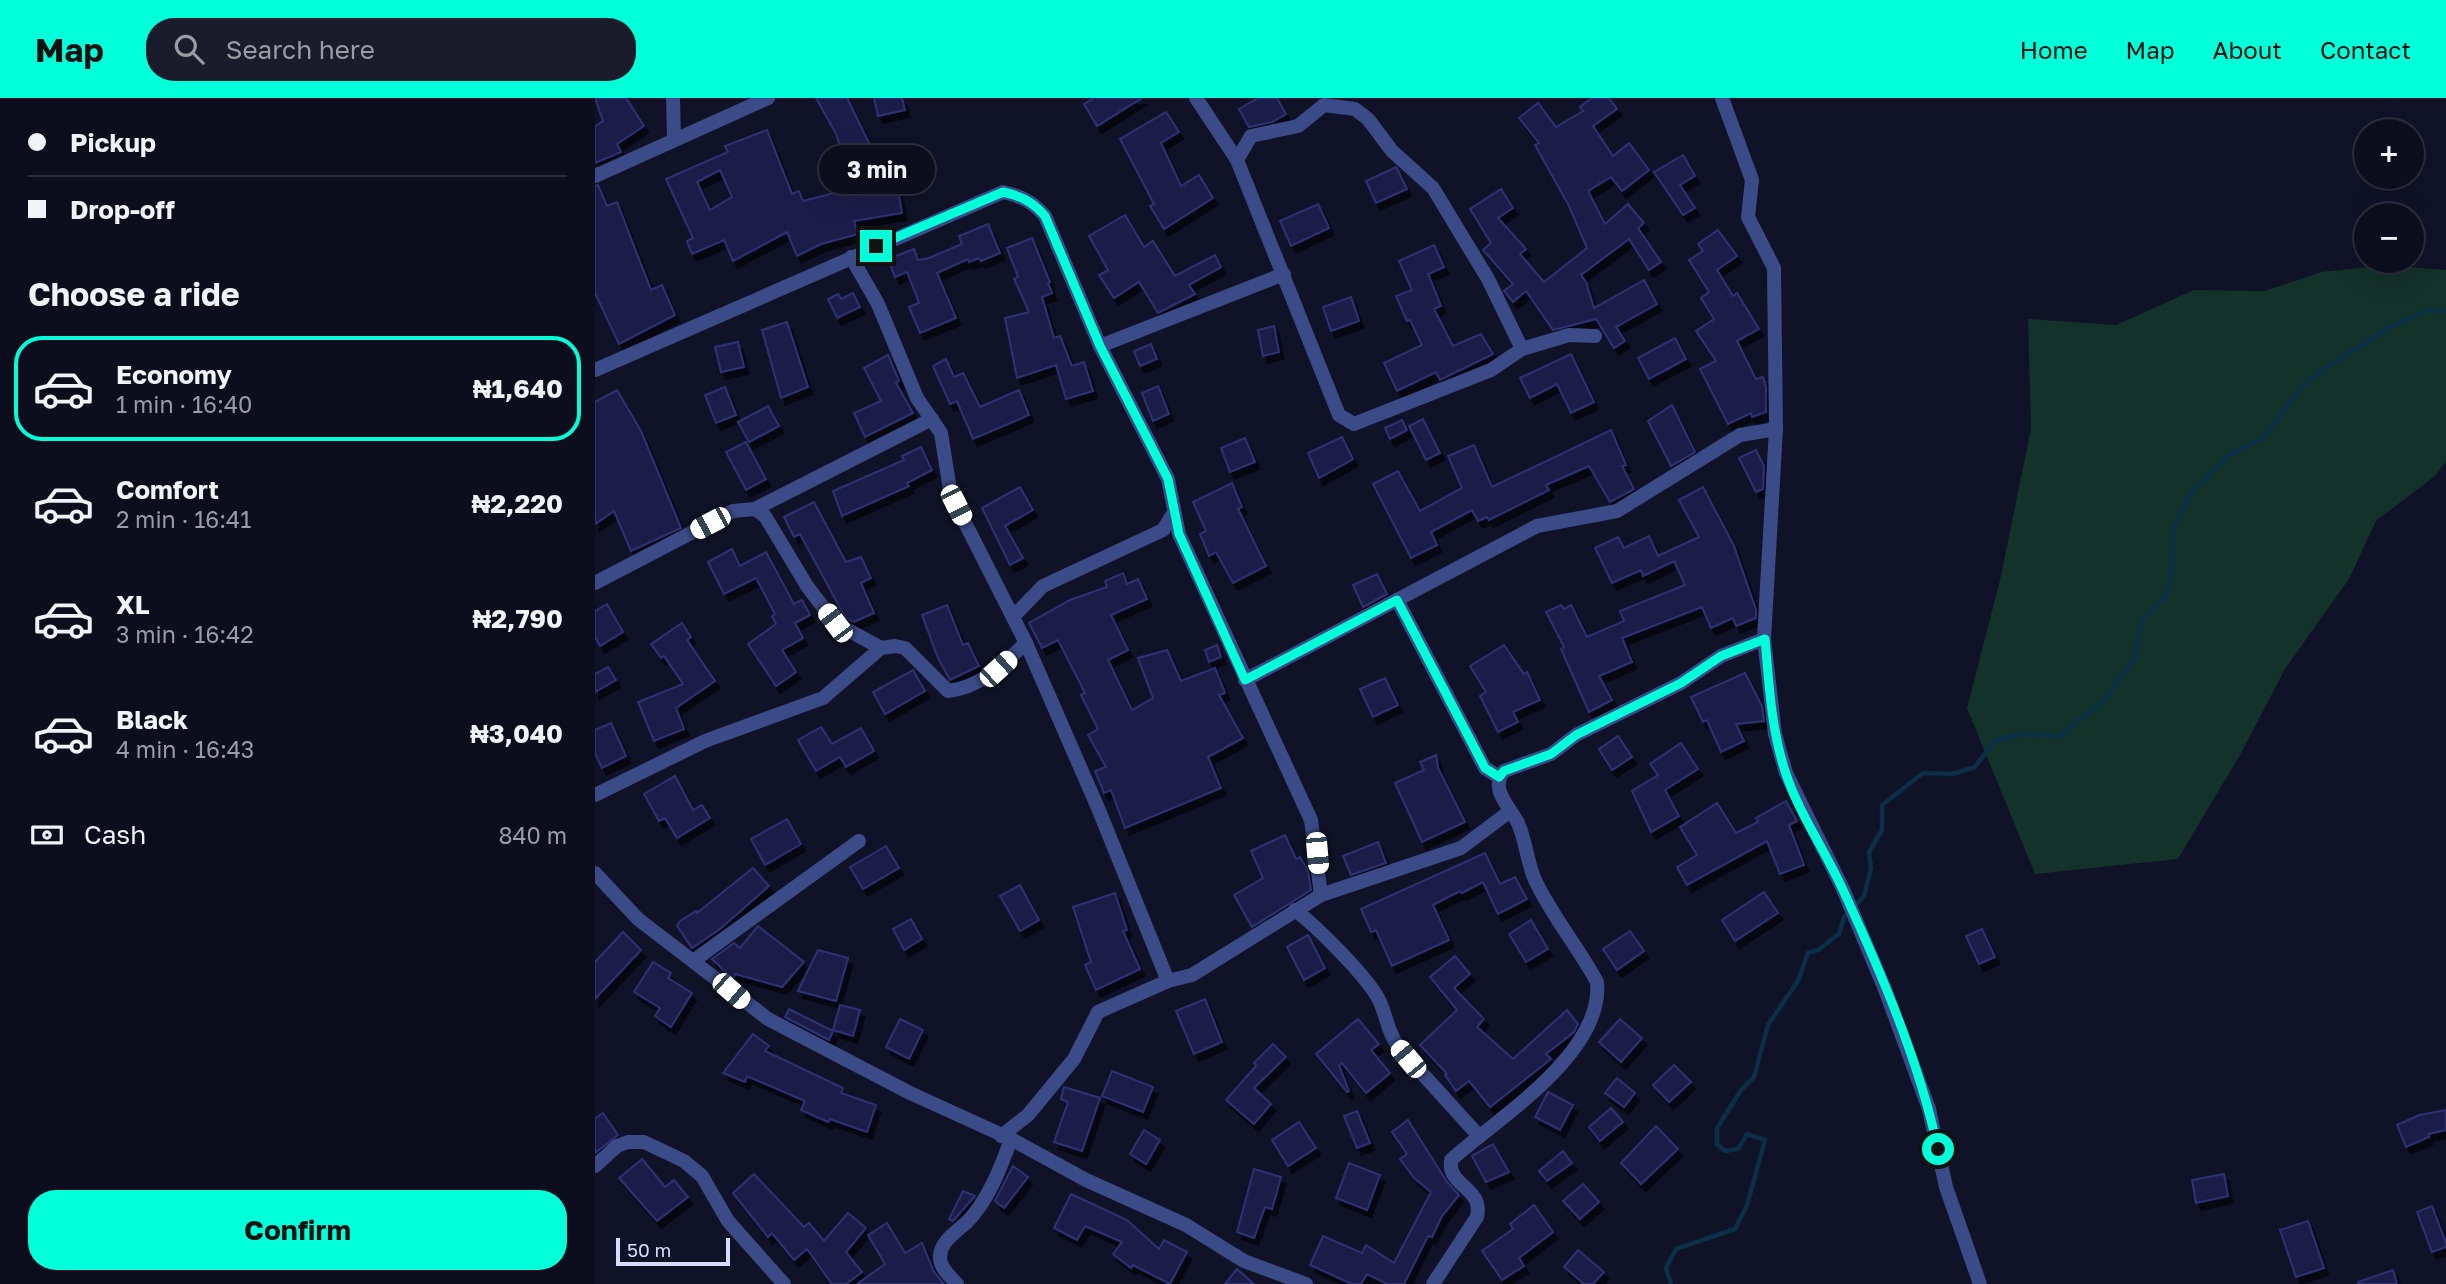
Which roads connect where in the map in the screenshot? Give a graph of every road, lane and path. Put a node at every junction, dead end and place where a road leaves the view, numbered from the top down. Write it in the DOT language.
graph roads {
  1 [pos="673,98"];
  2 [pos="768,98"];
  3 [pos="1196,98"];
  4 [pos="1722,98"];
  5 [pos="674,139"];
  6 [pos="1237,160"];
  7 [pos="595,176"];
  8 [pos="851,257"];
  9 [pos="1284,274"];
  10 [pos="1595,336"];
  11 [pos="1100,346"];
  12 [pos="1522,349"];
  13 [pos="595,370"];
  14 [pos="932,419"];
  15 [pos="1776,429"];
  16 [pos="755,509"];
  17 [pos="1173,513"];
  18 [pos="1163,530"];
  19 [pos="1179,534"];
  20 [pos="595,583"];
  21 [pos="1397,600"];
  22 [pos="1013,617"];
  23 [pos="1765,639"];
  24 [pos="1026,643"];
  25 [pos="881,648"];
  26 [pos="1245,680"];
  27 [pos="1499,777"];
  28 [pos="595,795"];
  29 [pos="1509,812"];
  30 [pos="859,841"];
  31 [pos="595,873"];
  32 [pos="1321,895"];
  33 [pos="1295,910"];
  34 [pos="693,961"];
  35 [pos="1168,981"];
  36 [pos="1478,1135"];
  37 [pos="1006,1138"];
  38 [pos="595,1166"];
  39 [pos="784,1284"];
  40 [pos="957,1284"];
  41 [pos="1306,1284"];
  42 [pos="1433,1284"];
  43 [pos="1980,1284"];
  1 -- 5 [label="street"];
  2 -- 5 [label="street"];
  3 -- 6 [label="street"];
  4 -- 15 [label="street"];
  5 -- 7 [label="street"];
  6 -- 9 [label="street"];
  6 -- 12 [label="street"];
  8 -- 11 [label="street"];
  8 -- 13 [label="street"];
  8 -- 14 [label="street"];
  9 -- 11 [label="street"];
  9 -- 12 [label="street"];
  10 -- 12 [label="street"];
  11 -- 17 [label="street"];
  14 -- 16 [label="street"];
  14 -- 22 [label="street"];
  15 -- 21 [label="street"];
  15 -- 23 [label="street"];
  16 -- 20 [label="street"];
  16 -- 25 [label="street"];
  17 -- 18 [label="street"];
  17 -- 19 [label="street"];
  18 -- 19 [label="street"];
  18 -- 22 [label="street"];
  19 -- 26 [label="street"];
  21 -- 26 [label="street"];
  21 -- 27 [label="street"];
  22 -- 24 [label="street"];
  23 -- 27 [label="street"];
  23 -- 43 [label="street"];
  24 -- 25 [label="street"];
  24 -- 35 [label="street"];
  25 -- 28 [label="street"];
  26 -- 32 [label="street"];
  27 -- 29 [label="street"];
  29 -- 32 [label="street"];
  29 -- 36 [label="street"];
  30 -- 34 [label="street"];
  31 -- 34 [label="street"];
  32 -- 33 [label="street"];
  33 -- 35 [label="street"];
  33 -- 36 [label="street"];
  34 -- 37 [label="street"];
  35 -- 37 [label="street"];
  36 -- 42 [label="street"];
  37 -- 40 [label="street"];
  37 -- 41 [label="street"];
  38 -- 39 [label="street"];
}
